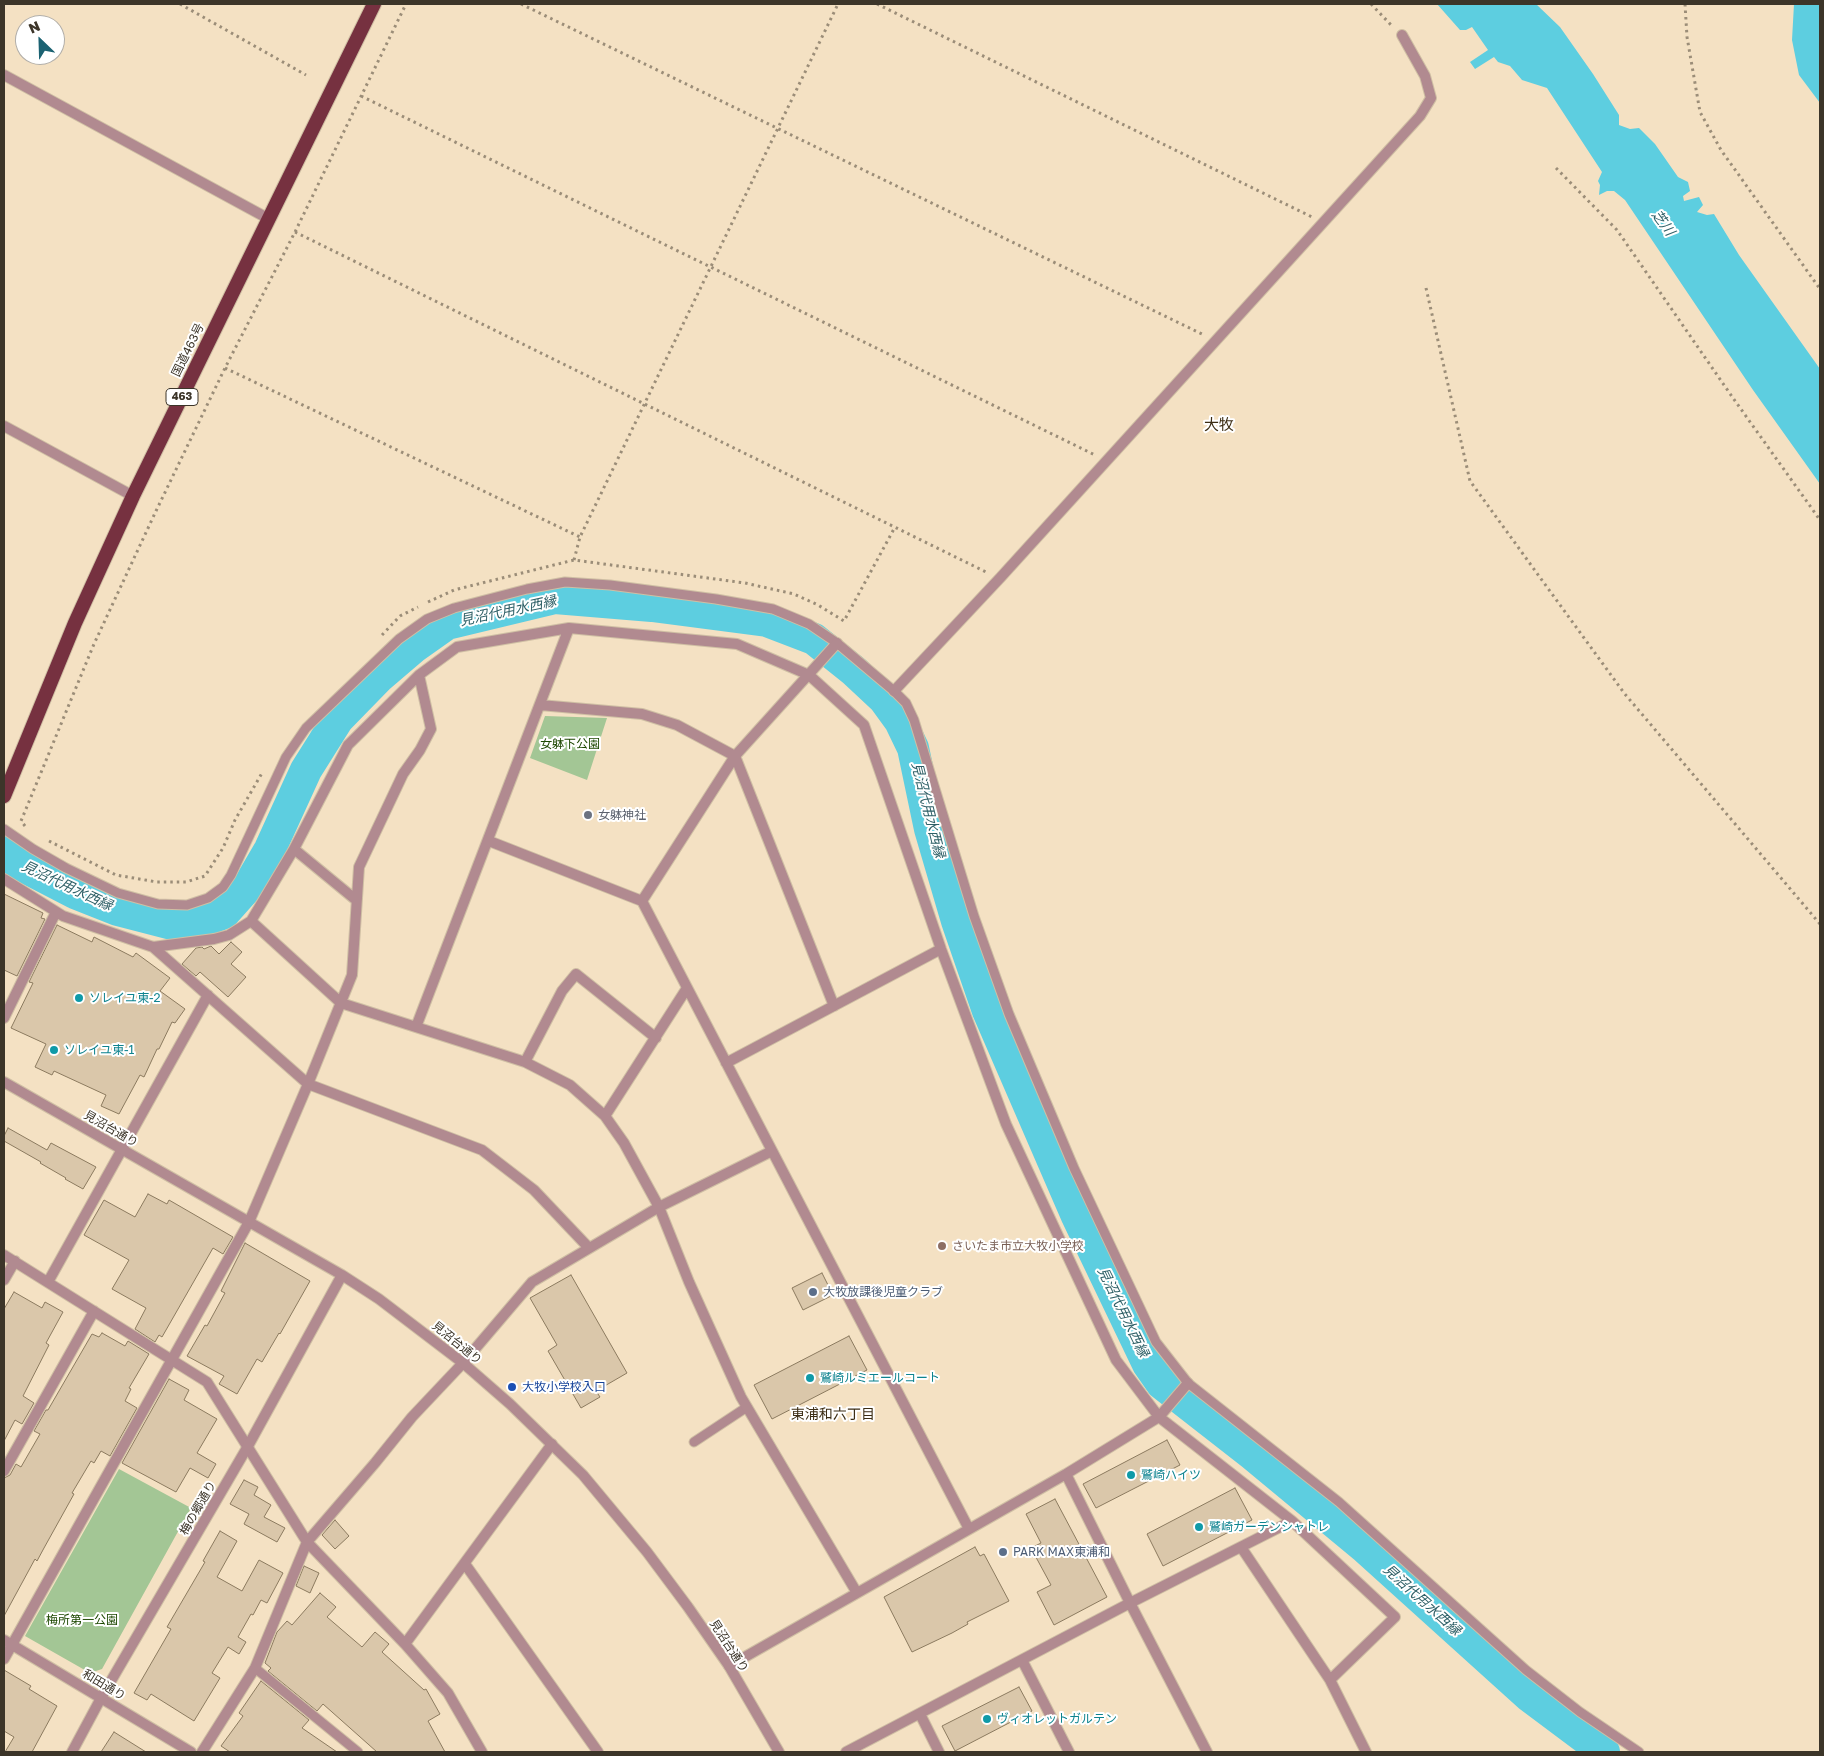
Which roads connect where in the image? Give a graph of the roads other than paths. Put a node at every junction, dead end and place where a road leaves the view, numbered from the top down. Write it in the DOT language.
graph roads {
  1 [pos="374,4"];
  2 [pos="1402,35"];
  3 [pos="4,75"];
  4 [pos="269,219"];
  5 [pos="4,426"];
  6 [pos="133,496"];
  7 [pos="569,628"];
  8 [pos="837,643"];
  9 [pos="419,675"];
  10 [pos="809,675"];
  11 [pos="894,690"];
  12 [pos="540,705"];
  13 [pos="734,756"];
  14 [pos="4,796"];
  15 [pos="4,828"];
  16 [pos="488,841"];
  17 [pos="294,849"];
  18 [pos="4,879"];
  19 [pos="356,900"];
  20 [pos="642,901"];
  21 [pos="56,912"];
  22 [pos="251,921"];
  23 [pos="153,947"];
  24 [pos="941,949"];
  25 [pos="687,988"];
  26 [pos="208,995"];
  27 [pos="341,1003"];
  28 [pos="834,1006"];
  29 [pos="4,1018"];
  30 [pos="416,1027"];
  31 [pos="656,1038"];
  32 [pos="524,1062"];
  33 [pos="726,1063"];
  34 [pos="4,1082"];
  35 [pos="308,1084"];
  36 [pos="605,1116"];
  37 [pos="122,1149"];
  38 [pos="772,1151"];
  39 [pos="659,1206"];
  40 [pos="249,1222"];
  41 [pos="589,1248"];
  42 [pos="4,1254"];
  43 [pos="14,1261"];
  44 [pos="342,1275"];
  45 [pos="4,1280"];
  46 [pos="48,1282"];
  47 [pos="94,1311"];
  48 [pos="172,1360"];
  49 [pos="463,1363"];
  50 [pos="1188,1383"];
  51 [pos="747,1407"];
  52 [pos="1159,1417"];
  53 [pos="694,1442"];
  54 [pos="552,1444"];
  55 [pos="248,1446"];
  56 [pos="4,1471"];
  57 [pos="1066,1474"];
  58 [pos="1292,1521"];
  59 [pos="969,1529"];
  60 [pos="307,1542"];
  61 [pos="1241,1547"];
  62 [pos="465,1564"];
  63 [pos="857,1593"];
  64 [pos="1130,1603"];
  65 [pos="8,1642"];
  66 [pos="406,1644"];
  67 [pos="4,1659"];
  68 [pos="1022,1660"];
  69 [pos="729,1666"];
  70 [pos="255,1668"];
  71 [pos="1330,1680"];
  72 [pos="101,1698"];
  73 [pos="920,1714"];
  74 [pos="72,1752"];
  75 [pos="191,1752"];
  76 [pos="202,1752"];
  77 [pos="358,1752"];
  78 [pos="482,1752"];
  79 [pos="598,1752"];
  80 [pos="779,1752"];
  81 [pos="846,1752"];
  82 [pos="939,1752"];
  83 [pos="1070,1752"];
  84 [pos="1207,1752"];
  85 [pos="1366,1752"];
  86 [pos="1638,1752"];
  1 -- 4 [label="highway, 国道463号 / 463"];
  2 -- 11 [label="street"];
  3 -- 4 [label="street"];
  4 -- 6 [label="highway, 国道463号 / 463"];
  5 -- 6 [label="street"];
  6 -- 14 [label="highway, 国道463号 / 463"];
  7 -- 9 [label="street"];
  7 -- 10 [label="street"];
  7 -- 12 [label="street"];
  8 -- 10 [label="street"];
  8 -- 11 [label="lane"];
  8 -- 15 [label="lane"];
  9 -- 17 [label="street"];
  9 -- 19 [label="street"];
  10 -- 13 [label="street"];
  10 -- 24 [label="street"];
  11 -- 50 [label="lane"];
  12 -- 13 [label="street"];
  12 -- 16 [label="street"];
  13 -- 20 [label="street"];
  13 -- 28 [label="street"];
  16 -- 20 [label="street"];
  16 -- 30 [label="street"];
  17 -- 19 [label="street"];
  17 -- 22 [label="street"];
  18 -- 21 [label="street"];
  19 -- 27 [label="street"];
  20 -- 25 [label="street"];
  21 -- 23 [label="street"];
  21 -- 29 [label="street"];
  22 -- 23 [label="street"];
  22 -- 27 [label="street"];
  23 -- 26 [label="street"];
  24 -- 28 [label="street"];
  24 -- 52 [label="street"];
  25 -- 31 [label="street"];
  25 -- 33 [label="street"];
  26 -- 35 [label="street"];
  26 -- 37 [label="street"];
  27 -- 30 [label="street"];
  27 -- 35 [label="street"];
  28 -- 33 [label="street"];
  30 -- 32 [label="street"];
  31 -- 32 [label="street"];
  31 -- 36 [label="street"];
  32 -- 36 [label="street"];
  33 -- 38 [label="street"];
  34 -- 37 [label="street, 見沼台通り"];
  35 -- 40 [label="street"];
  35 -- 41 [label="street"];
  36 -- 39 [label="street"];
  37 -- 40 [label="street, 見沼台通り"];
  37 -- 46 [label="street"];
  38 -- 39 [label="street"];
  38 -- 59 [label="street"];
  39 -- 41 [label="street"];
  39 -- 51 [label="street"];
  40 -- 44 [label="street, 見沼台通り"];
  40 -- 48 [label="street"];
  41 -- 49 [label="street"];
  42 -- 43 [label="street"];
  43 -- 45 [label="street"];
  43 -- 46 [label="street"];
  44 -- 49 [label="street, 見沼台通り"];
  44 -- 55 [label="street, 梅の郷通り"];
  46 -- 47 [label="street"];
  47 -- 48 [label="street"];
  47 -- 56 [label="street"];
  48 -- 55 [label="street"];
  48 -- 65 [label="street"];
  49 -- 54 [label="street, 見沼台通り"];
  49 -- 60 [label="street"];
  50 -- 52 [label="street"];
  50 -- 86 [label="lane"];
  51 -- 53 [label="lane"];
  51 -- 63 [label="street"];
  52 -- 57 [label="street"];
  52 -- 58 [label="street"];
  54 -- 62 [label="street"];
  54 -- 69 [label="street, 見沼台通り"];
  55 -- 60 [label="street"];
  55 -- 72 [label="street, 梅の郷通り"];
  57 -- 59 [label="street"];
  57 -- 64 [label="street"];
  58 -- 61 [label="street"];
  58 -- 71 [label="street"];
  59 -- 63 [label="street"];
  60 -- 66 [label="street"];
  60 -- 70 [label="street"];
  61 -- 64 [label="street"];
  61 -- 71 [label="street"];
  62 -- 66 [label="street"];
  62 -- 79 [label="street"];
  63 -- 69 [label="street"];
  64 -- 68 [label="street"];
  64 -- 84 [label="street"];
  65 -- 67 [label="street"];
  65 -- 72 [label="street, 和田通り"];
  66 -- 78 [label="street"];
  68 -- 73 [label="street"];
  68 -- 83 [label="street"];
  69 -- 80 [label="street, 見沼台通り"];
  70 -- 76 [label="street"];
  70 -- 77 [label="lane"];
  71 -- 85 [label="street"];
  72 -- 74 [label="street, 梅の郷通り"];
  72 -- 75 [label="street, 和田通り"];
  73 -- 81 [label="street"];
  73 -- 82 [label="street"];
}
